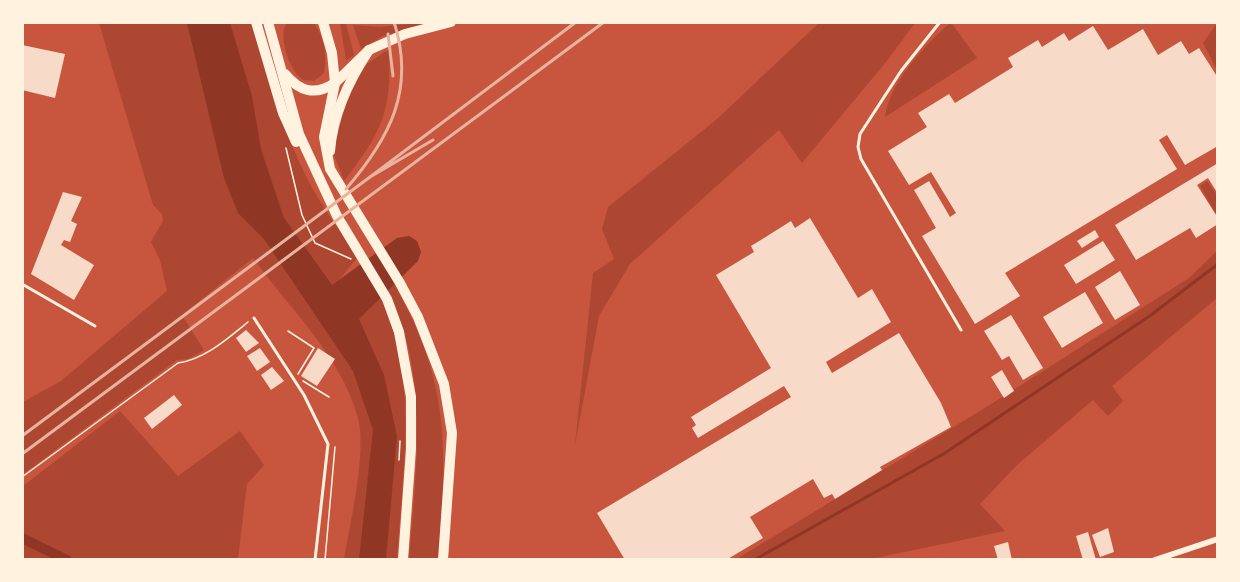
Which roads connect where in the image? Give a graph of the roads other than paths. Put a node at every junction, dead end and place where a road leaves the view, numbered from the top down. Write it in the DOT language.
graph roads {
  1 [pos="256,22"];
  2 [pos="268,22"];
  3 [pos="279,22"];
  4 [pos="323,22"];
  5 [pos="451,22"];
  6 [pos="940,22"];
  7 [pos="272,36"];
  8 [pos="369,50"];
  9 [pos="281,69"];
  10 [pos="335,83"];
  11 [pos="330,169"];
  12 [pos="337,216"];
  13 [pos="22,284"];
  14 [pos="254,318"];
  15 [pos="95,326"];
  16 [pos="961,330"];
  17 [pos="1218,538"];
  18 [pos="315,560"];
  19 [pos="403,560"];
  20 [pos="443,560"];
  21 [pos="1155,560"];
  1 -- 12 [label="main road"];
  2 -- 7 [label="main road"];
  3 -- 7 [label="main road"];
  4 -- 10 [label="main road"];
  5 -- 8 [label="main road"];
  6 -- 16 [label="lane"];
  7 -- 9 [label="main road"];
  8 -- 10 [label="main road"];
  8 -- 11 [label="main road"];
  9 -- 10 [label="main road"];
  9 -- 12 [label="main road"];
  10 -- 11 [label="main road"];
  11 -- 20 [label="main road"];
  12 -- 19 [label="main road"];
  13 -- 15 [label="lane"];
  14 -- 18 [label="lane"];
  17 -- 21 [label="street"];
}
